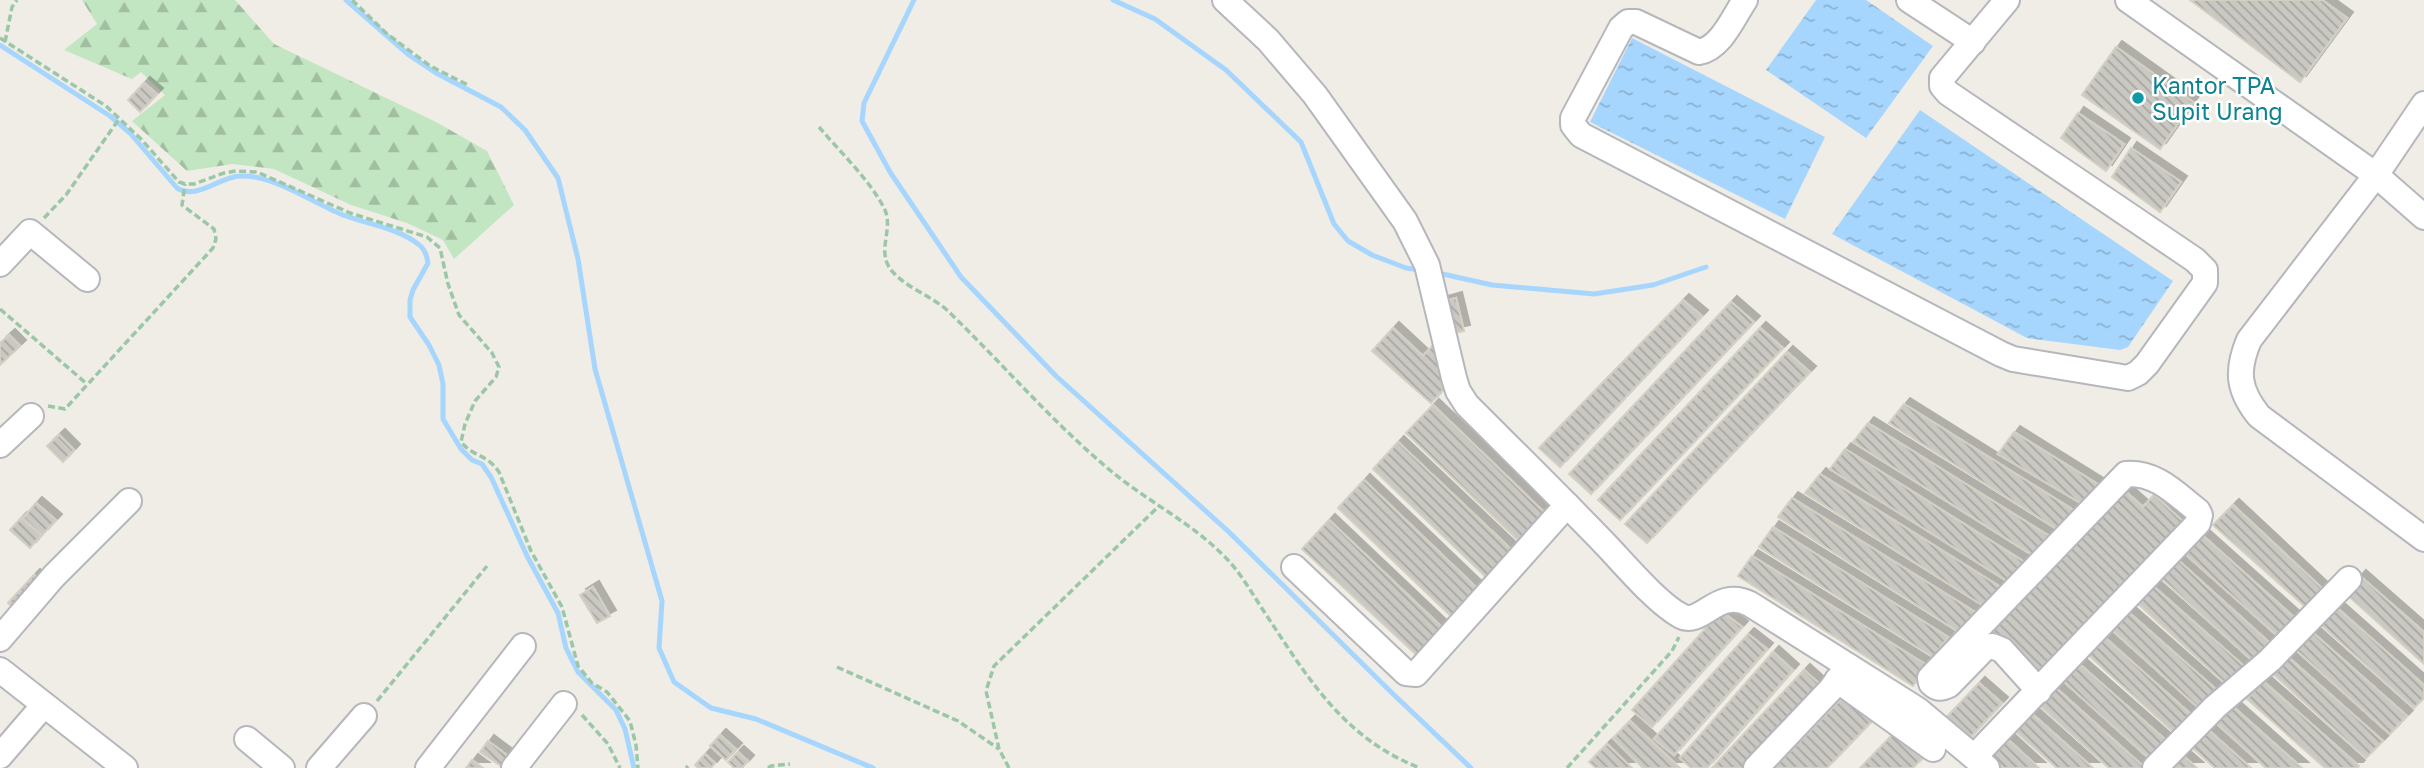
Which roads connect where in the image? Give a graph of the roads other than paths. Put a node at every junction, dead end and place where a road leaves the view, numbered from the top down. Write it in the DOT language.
graph roads {
  1 [pos="1225,0"];
  2 [pos="1745,0"];
  3 [pos="1909,0"];
  4 [pos="2007,0"];
  5 [pos="2128,0"];
  6 [pos="1973,42"];
  7 [pos="2424,104"];
  8 [pos="2376,175"];
  9 [pos="2424,217"];
  10 [pos="0,264"];
  11 [pos="87,279"];
  12 [pos="31,416"];
  13 [pos="0,445"];
  14 [pos="129,501"];
  15 [pos="1567,505"];
  16 [pos="2424,539"];
  17 [pos="1294,567"];
  18 [pos="2349,579"];
  19 [pos="0,639"];
  20 [pos="523,646"];
  21 [pos="1843,673"];
  22 [pos="3,677"];
  23 [pos="2039,691"];
  24 [pos="565,704"];
  25 [pos="44,705"];
  26 [pos="364,716"];
  27 [pos="247,739"];
  28 [pos="1933,749"];
  29 [pos="0,756"];
  30 [pos="1981,762"];
  31 [pos="125,768"];
  32 [pos="282,768"];
  33 [pos="319,768"];
  34 [pos="428,768"];
  35 [pos="514,768"];
  36 [pos="1756,768"];
  37 [pos="2155,768"];
  1 -- 15 [label="street"];
  2 -- 6 [label="street"];
  3 -- 6 [label="street"];
  4 -- 6 [label="street"];
  5 -- 8 [label="street"];
  7 -- 8 [label="street"];
  8 -- 9 [label="street"];
  8 -- 16 [label="street"];
  10 -- 11 [label="street"];
  12 -- 13 [label="street"];
  14 -- 19 [label="street"];
  15 -- 17 [label="street"];
  15 -- 21 [label="street"];
  18 -- 37 [label="street"];
  20 -- 34 [label="street"];
  21 -- 28 [label="street"];
  21 -- 30 [label="street"];
  21 -- 36 [label="street"];
  22 -- 25 [label="street"];
  23 -- 23 [label="street"];
  23 -- 30 [label="street"];
  24 -- 35 [label="street"];
  25 -- 29 [label="street"];
  25 -- 31 [label="street"];
  26 -- 33 [label="street"];
  27 -- 32 [label="street"];
}
